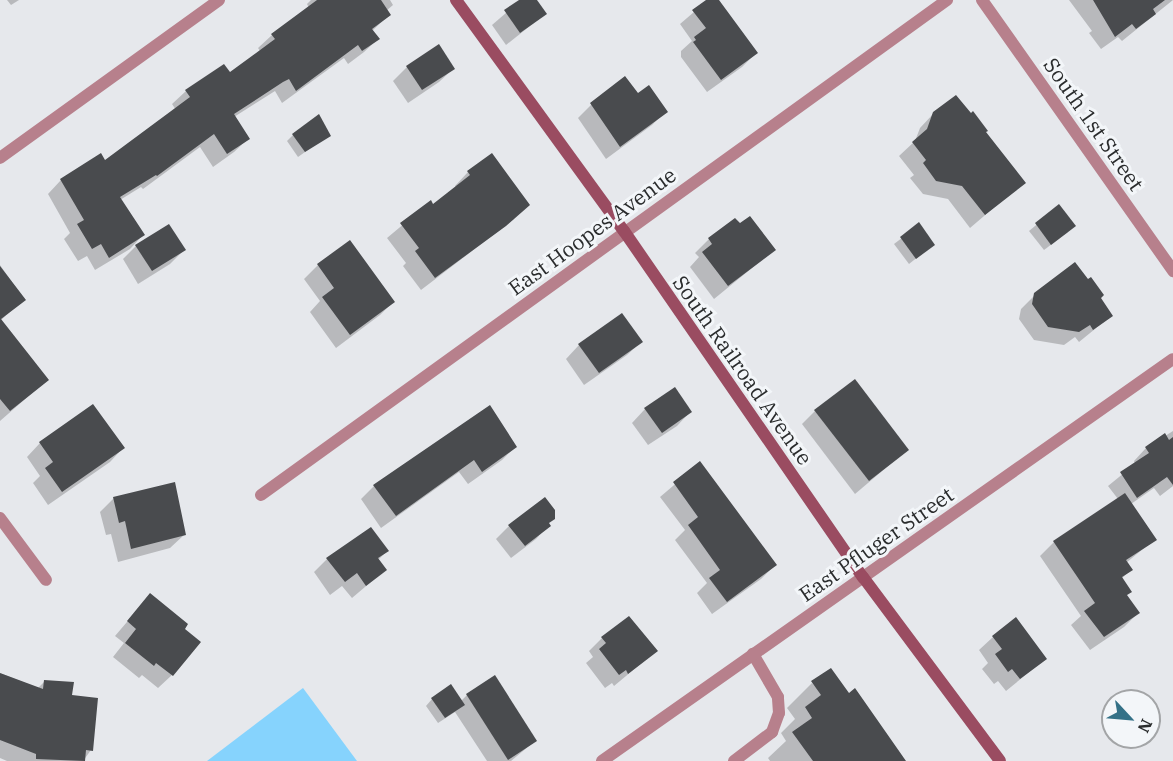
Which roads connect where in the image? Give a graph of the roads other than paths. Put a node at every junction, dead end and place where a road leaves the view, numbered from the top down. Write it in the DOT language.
graph roads {
  1 [pos="219,0"];
  2 [pos="456,0"];
  3 [pos="946,0"];
  4 [pos="982,0"];
  5 [pos="0,158"];
  6 [pos="624,231"];
  7 [pos="1173,271"];
  8 [pos="1173,359"];
  9 [pos="261,495"];
  10 [pos="0,518"];
  11 [pos="863,577"];
  12 [pos="46,580"];
  13 [pos="753,654"];
  14 [pos="602,761"];
  15 [pos="734,761"];
  16 [pos="1000,761"];
  1 -- 5 [label="street"];
  2 -- 6 [label="street, South Railroad Avenue"];
  3 -- 6 [label="street, East Hoopes Avenue"];
  4 -- 7 [label="street, South 1st Street"];
  6 -- 9 [label="street, East Hoopes Avenue"];
  6 -- 11 [label="street, South Railroad Avenue"];
  8 -- 11 [label="street, East Pfluger Street"];
  10 -- 12 [label="street"];
  11 -- 13 [label="street, East Pfluger Street"];
  11 -- 16 [label="street, South Railroad Avenue"];
  13 -- 14 [label="street, East Pfluger Street"];
  13 -- 15 [label="street"];
}
